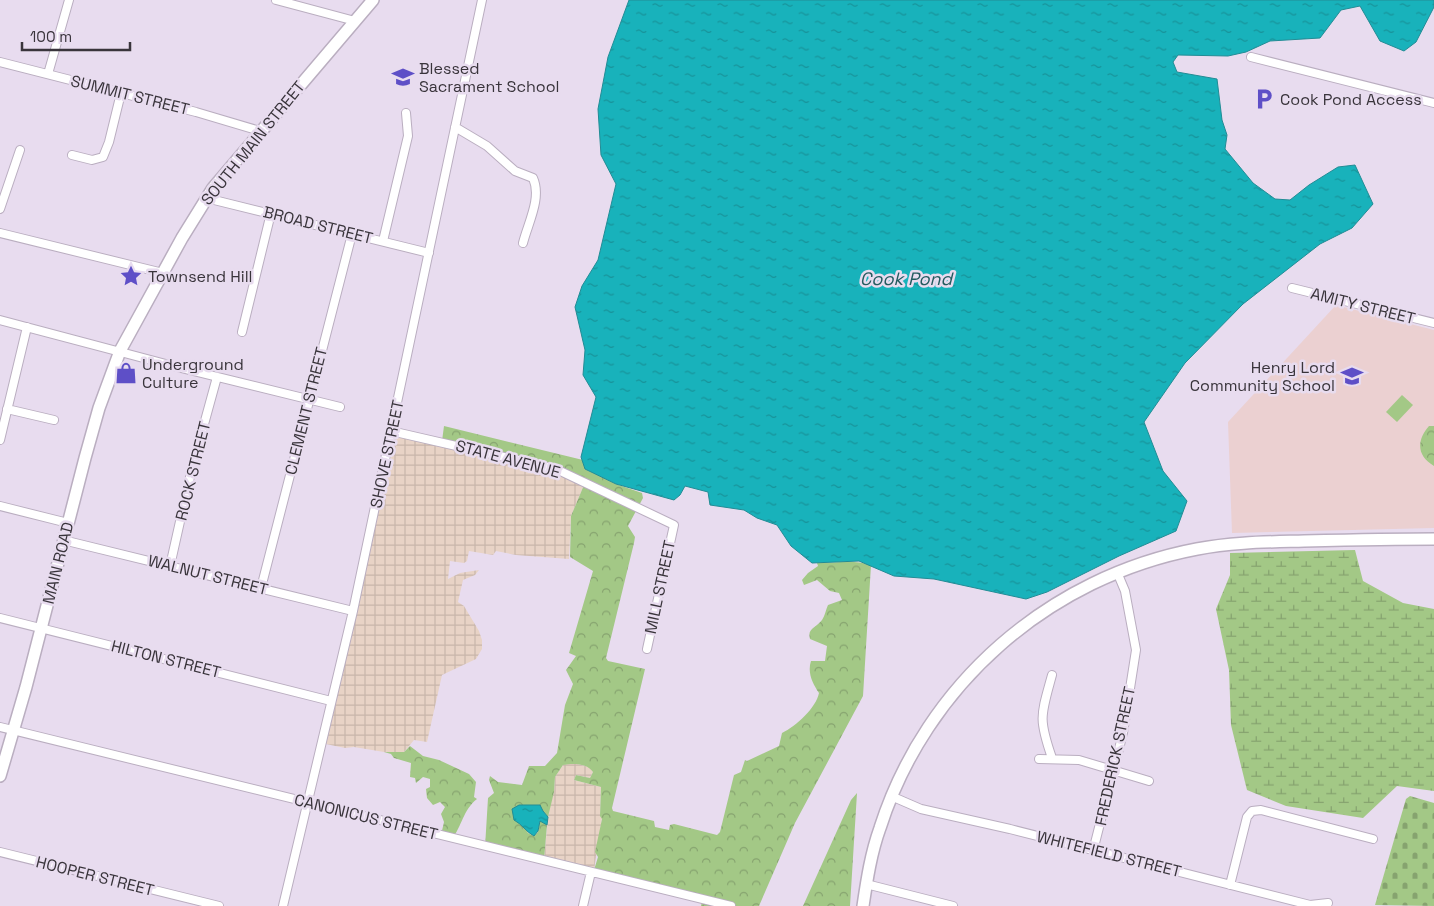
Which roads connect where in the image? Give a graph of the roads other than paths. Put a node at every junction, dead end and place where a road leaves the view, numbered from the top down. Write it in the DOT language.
graph roads {
  1 [pos="69,0"];
  2 [pos="276,0"];
  3 [pos="373,0"];
  4 [pos="482,0"];
  5 [pos="355,21"];
  6 [pos="1251,57"];
  7 [pos="0,62"];
  8 [pos="48,74"];
  9 [pos="121,93"];
  10 [pos="1434,103"];
  11 [pos="406,114"];
  12 [pos="455,127"];
  13 [pos="260,131"];
  14 [pos="20,150"];
  15 [pos="72,155"];
  16 [pos="206,198"];
  17 [pos="0,209"];
  18 [pos="271,214"];
  19 [pos="0,233"];
  20 [pos="352,234"];
  21 [pos="383,242"];
  22 [pos="522,242"];
  23 [pos="430,253"];
  24 [pos="163,273"];
  25 [pos="1292,288"];
  26 [pos="0,320"];
  27 [pos="1434,323"];
  28 [pos="27,327"];
  29 [pos="242,332"];
  30 [pos="120,351"];
  31 [pos="216,377"];
  32 [pos="309,399"];
  33 [pos="340,407"];
  34 [pos="7,409"];
  35 [pos="54,420"];
  36 [pos="392,431"];
  37 [pos="0,440"];
  38 [pos="0,506"];
  39 [pos="68,523"];
  40 [pos="674,525"];
  41 [pos="1434,538"];
  42 [pos="63,540"];
  43 [pos="170,566"];
  44 [pos="1117,572"];
  45 [pos="261,588"];
  46 [pos="353,611"];
  47 [pos="0,618"];
  48 [pos="41,628"];
  49 [pos="647,649"];
  50 [pos="1052,675"];
  51 [pos="331,701"];
  52 [pos="0,728"];
  53 [pos="14,731"];
  54 [pos="1052,758"];
  55 [pos="1039,759"];
  56 [pos="1114,770"];
  57 [pos="0,776"];
  58 [pos="1149,781"];
  59 [pos="891,796"];
  60 [pos="307,802"];
  61 [pos="1373,839"];
  62 [pos="1093,851"];
  63 [pos="0,852"];
  64 [pos="591,872"];
  65 [pos="866,884"];
  66 [pos="1230,885"];
  67 [pos="1328,903"];
  68 [pos="219,906"];
  69 [pos="283,906"];
  70 [pos="583,906"];
  71 [pos="731,906"];
  72 [pos="863,906"];
  73 [pos="953,906"];
  1 -- 8 [label="street"];
  2 -- 5 [label="street"];
  3 -- 5 [label="main road, SOUTH MAIN STREET"];
  4 -- 12 [label="street, SHOVE STREET"];
  5 -- 13 [label="main road, SOUTH MAIN STREET"];
  6 -- 10 [label="street"];
  7 -- 8 [label="street, SUMMIT STREET"];
  8 -- 9 [label="street, SUMMIT STREET"];
  9 -- 13 [label="street, SUMMIT STREET"];
  9 -- 15 [label="street"];
  11 -- 21 [label="street"];
  12 -- 22 [label="street"];
  12 -- 23 [label="street, SHOVE STREET"];
  13 -- 16 [label="main road, SOUTH MAIN STREET"];
  14 -- 17 [label="street"];
  16 -- 18 [label="street, BROAD STREET"];
  16 -- 24 [label="main road, SOUTH MAIN STREET"];
  18 -- 20 [label="street, BROAD STREET"];
  18 -- 29 [label="street"];
  19 -- 24 [label="street"];
  20 -- 21 [label="street, BROAD STREET"];
  20 -- 32 [label="street, CLEMENT STREET"];
  21 -- 23 [label="street, BROAD STREET"];
  23 -- 36 [label="street, SHOVE STREET"];
  24 -- 30 [label="main road, SOUTH MAIN STREET"];
  25 -- 27 [label="street, AMITY STREET"];
  26 -- 28 [label="street"];
  28 -- 30 [label="street"];
  28 -- 34 [label="street"];
  30 -- 31 [label="street"];
  30 -- 39 [label="main road, MAIN ROAD"];
  31 -- 32 [label="street"];
  31 -- 43 [label="street, ROCK STREET"];
  32 -- 33 [label="street"];
  32 -- 45 [label="street, CLEMENT STREET"];
  34 -- 35 [label="street"];
  34 -- 37 [label="street"];
  36 -- 40 [label="street, STATE AVENUE"];
  36 -- 46 [label="street, SHOVE STREET"];
  38 -- 39 [label="street"];
  39 -- 42 [label="main road, MAIN ROAD"];
  40 -- 49 [label="street, MILL STREET"];
  41 -- 44 [label="main road"];
  42 -- 43 [label="street, WALNUT STREET"];
  42 -- 48 [label="main road, MAIN ROAD"];
  43 -- 45 [label="street, WALNUT STREET"];
  44 -- 56 [label="street, FREDERICK STREET"];
  44 -- 59 [label="main road"];
  45 -- 46 [label="street, WALNUT STREET"];
  46 -- 51 [label="street, SHOVE STREET"];
  47 -- 48 [label="street, HILTON STREET"];
  48 -- 51 [label="street, HILTON STREET"];
  48 -- 53 [label="main road, MAIN ROAD"];
  50 -- 54 [label="street"];
  51 -- 60 [label="street, SHOVE STREET"];
  52 -- 53 [label="street, CANONICUS STREET"];
  53 -- 57 [label="main road, MAIN ROAD"];
  53 -- 60 [label="street, CANONICUS STREET"];
  54 -- 55 [label="street"];
  54 -- 56 [label="street"];
  56 -- 58 [label="street"];
  56 -- 62 [label="street, FREDERICK STREET"];
  59 -- 62 [label="street, WHITEFIELD STREET"];
  59 -- 65 [label="main road"];
  60 -- 64 [label="street, CANONICUS STREET"];
  60 -- 69 [label="street, SHOVE STREET"];
  61 -- 66 [label="street"];
  62 -- 66 [label="street, WHITEFIELD STREET"];
  63 -- 68 [label="street, HOOPER STREET"];
  64 -- 70 [label="street"];
  64 -- 71 [label="street, CANONICUS STREET"];
  65 -- 72 [label="main road"];
  65 -- 73 [label="street"];
  66 -- 67 [label="street, WHITEFIELD STREET"];
}
